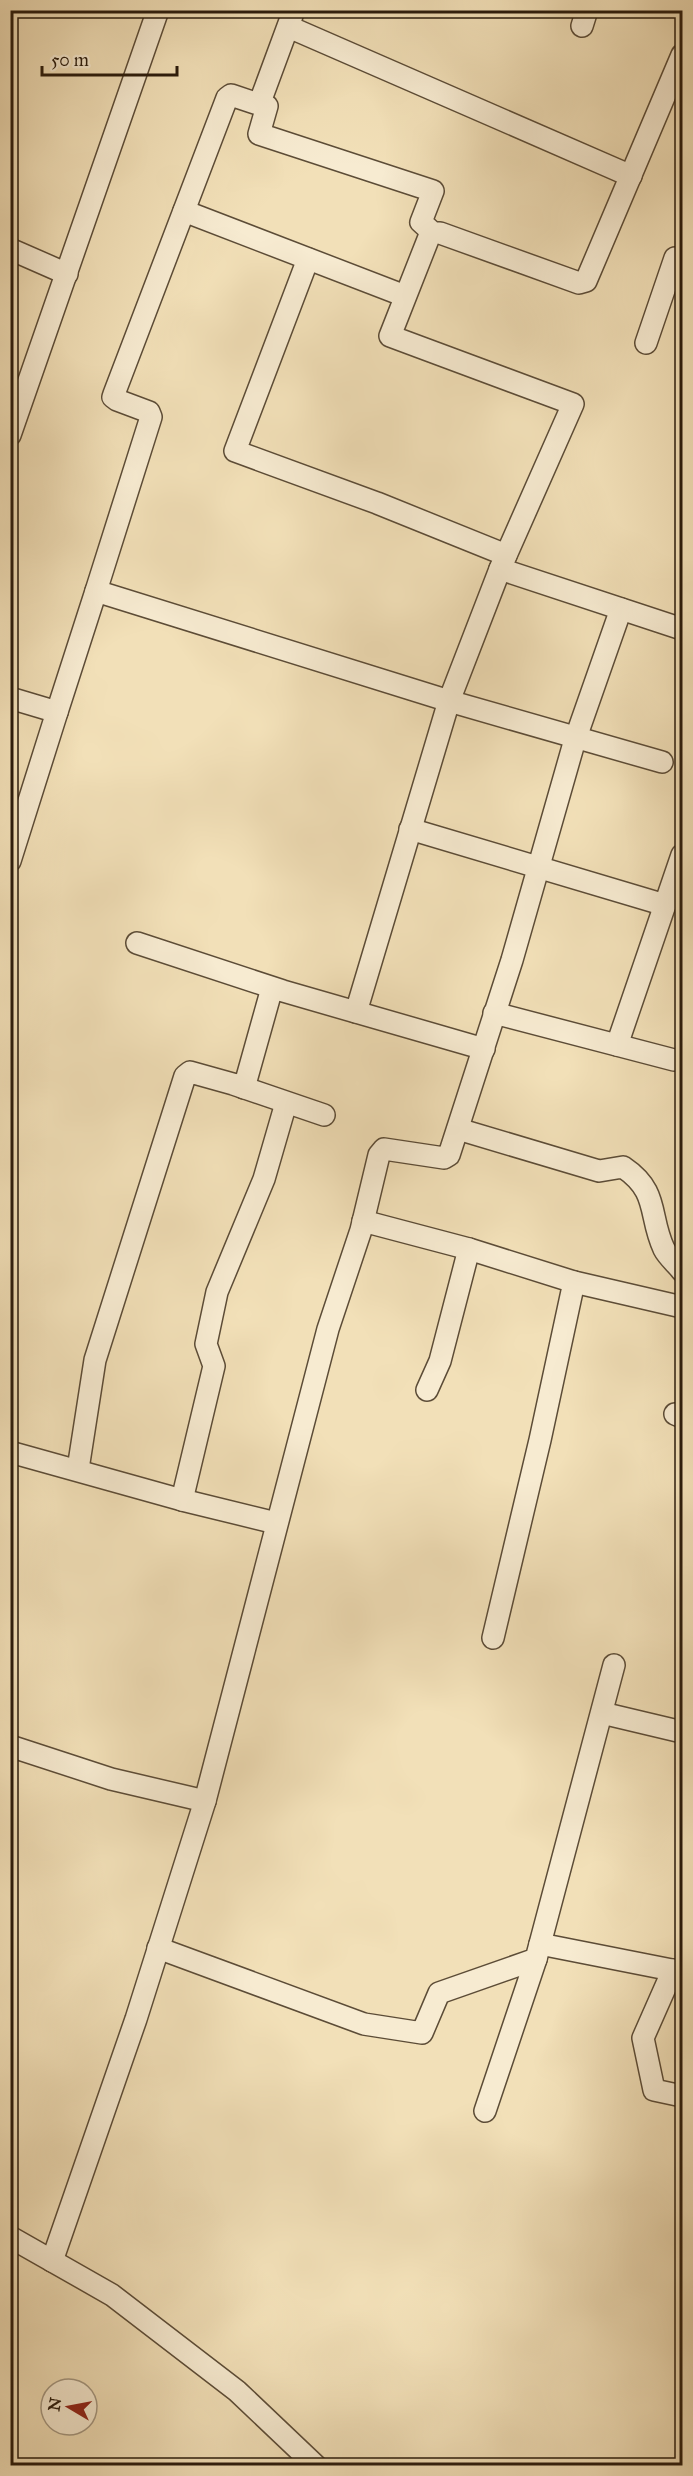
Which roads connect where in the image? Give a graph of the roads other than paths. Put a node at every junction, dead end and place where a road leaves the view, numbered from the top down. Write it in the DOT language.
graph roads {
  1 [pos="158,10"];
  2 [pos="291,19"];
  3 [pos="682,55"];
  4 [pos="261,102"];
  5 [pos="631,176"];
  6 [pos="184,211"];
  7 [pos="433,233"];
  8 [pos="10,249"];
  9 [pos="308,259"];
  10 [pos="682,261"];
  11 [pos="67,274"];
  12 [pos="405,296"];
  13 [pos="646,343"];
  14 [pos="10,435"];
  15 [pos="503,562"];
  16 [pos="96,591"];
  17 [pos="621,609"];
  18 [pos="682,625"];
  19 [pos="10,698"];
  20 [pos="449,701"];
  21 [pos="57,712"];
  22 [pos="576,738"];
  23 [pos="662,762"];
  24 [pos="410,829"];
  25 [pos="682,855"];
  26 [pos="10,861"];
  27 [pos="538,868"];
  28 [pos="665,905"];
  29 [pos="137,943"];
  30 [pos="272,988"];
  31 [pos="356,1012"];
  32 [pos="494,1013"];
  33 [pos="617,1045"];
  34 [pos="484,1049"];
  35 [pos="674,1060"];
  36 [pos="244,1088"];
  37 [pos="286,1103"];
  38 [pos="324,1115"];
  39 [pos="458,1129"];
  40 [pos="363,1221"];
  41 [pos="469,1249"];
  42 [pos="682,1272"];
  43 [pos="574,1282"];
  44 [pos="682,1307"];
  45 [pos="428,1390"];
  46 [pos="10,1452"];
  47 [pos="78,1469"];
  48 [pos="182,1500"];
  49 [pos="276,1523"];
  50 [pos="493,1638"];
  51 [pos="614,1665"];
  52 [pos="602,1713"];
  53 [pos="682,1732"];
  54 [pos="10,1746"];
  55 [pos="205,1802"];
  56 [pos="159,1948"];
  57 [pos="538,1952"];
  58 [pos="678,1972"];
  59 [pos="682,2096"];
  60 [pos="485,2111"];
  61 [pos="10,2237"];
  62 [pos="52,2261"];
  63 [pos="315,2466"];
  1 -- 11 [label="street"];
  2 -- 4 [label="street"];
  2 -- 5 [label="street"];
  3 -- 5 [label="street"];
  4 -- 6 [label="street"];
  4 -- 7 [label="street"];
  5 -- 7 [label="street"];
  6 -- 9 [label="street"];
  6 -- 16 [label="street"];
  7 -- 12 [label="street"];
  8 -- 11 [label="street"];
  9 -- 12 [label="street"];
  9 -- 15 [label="street"];
  10 -- 13 [label="street"];
  11 -- 14 [label="street"];
  12 -- 15 [label="street"];
  15 -- 17 [label="street"];
  15 -- 20 [label="street"];
  16 -- 20 [label="street"];
  16 -- 21 [label="street"];
  17 -- 18 [label="street"];
  17 -- 22 [label="street"];
  19 -- 21 [label="street"];
  20 -- 22 [label="street"];
  20 -- 24 [label="street"];
  21 -- 26 [label="street"];
  22 -- 23 [label="street"];
  22 -- 27 [label="street"];
  24 -- 27 [label="street"];
  24 -- 31 [label="street"];
  25 -- 28 [label="street"];
  27 -- 28 [label="street"];
  27 -- 32 [label="street"];
  28 -- 33 [label="street"];
  29 -- 30 [label="street"];
  30 -- 31 [label="street"];
  30 -- 36 [label="street"];
  31 -- 34 [label="street"];
  32 -- 33 [label="street"];
  32 -- 34 [label="street"];
  33 -- 35 [label="street"];
  34 -- 39 [label="street"];
  36 -- 37 [label="street"];
  36 -- 47 [label="street"];
  37 -- 38 [label="street"];
  37 -- 48 [label="street"];
  39 -- 40 [label="street"];
  39 -- 42 [label="street"];
  40 -- 41 [label="street"];
  40 -- 49 [label="street"];
  41 -- 43 [label="street"];
  41 -- 45 [label="street"];
  43 -- 44 [label="street"];
  43 -- 50 [label="street"];
  46 -- 47 [label="street"];
  47 -- 48 [label="street"];
  48 -- 49 [label="street"];
  49 -- 55 [label="street"];
  51 -- 52 [label="street"];
  52 -- 53 [label="street"];
  52 -- 57 [label="street"];
  54 -- 55 [label="street"];
  55 -- 56 [label="street"];
  56 -- 57 [label="street"];
  56 -- 62 [label="street"];
  57 -- 58 [label="street"];
  57 -- 60 [label="street"];
  58 -- 59 [label="street"];
  61 -- 62 [label="street"];
  62 -- 63 [label="street"];
}
